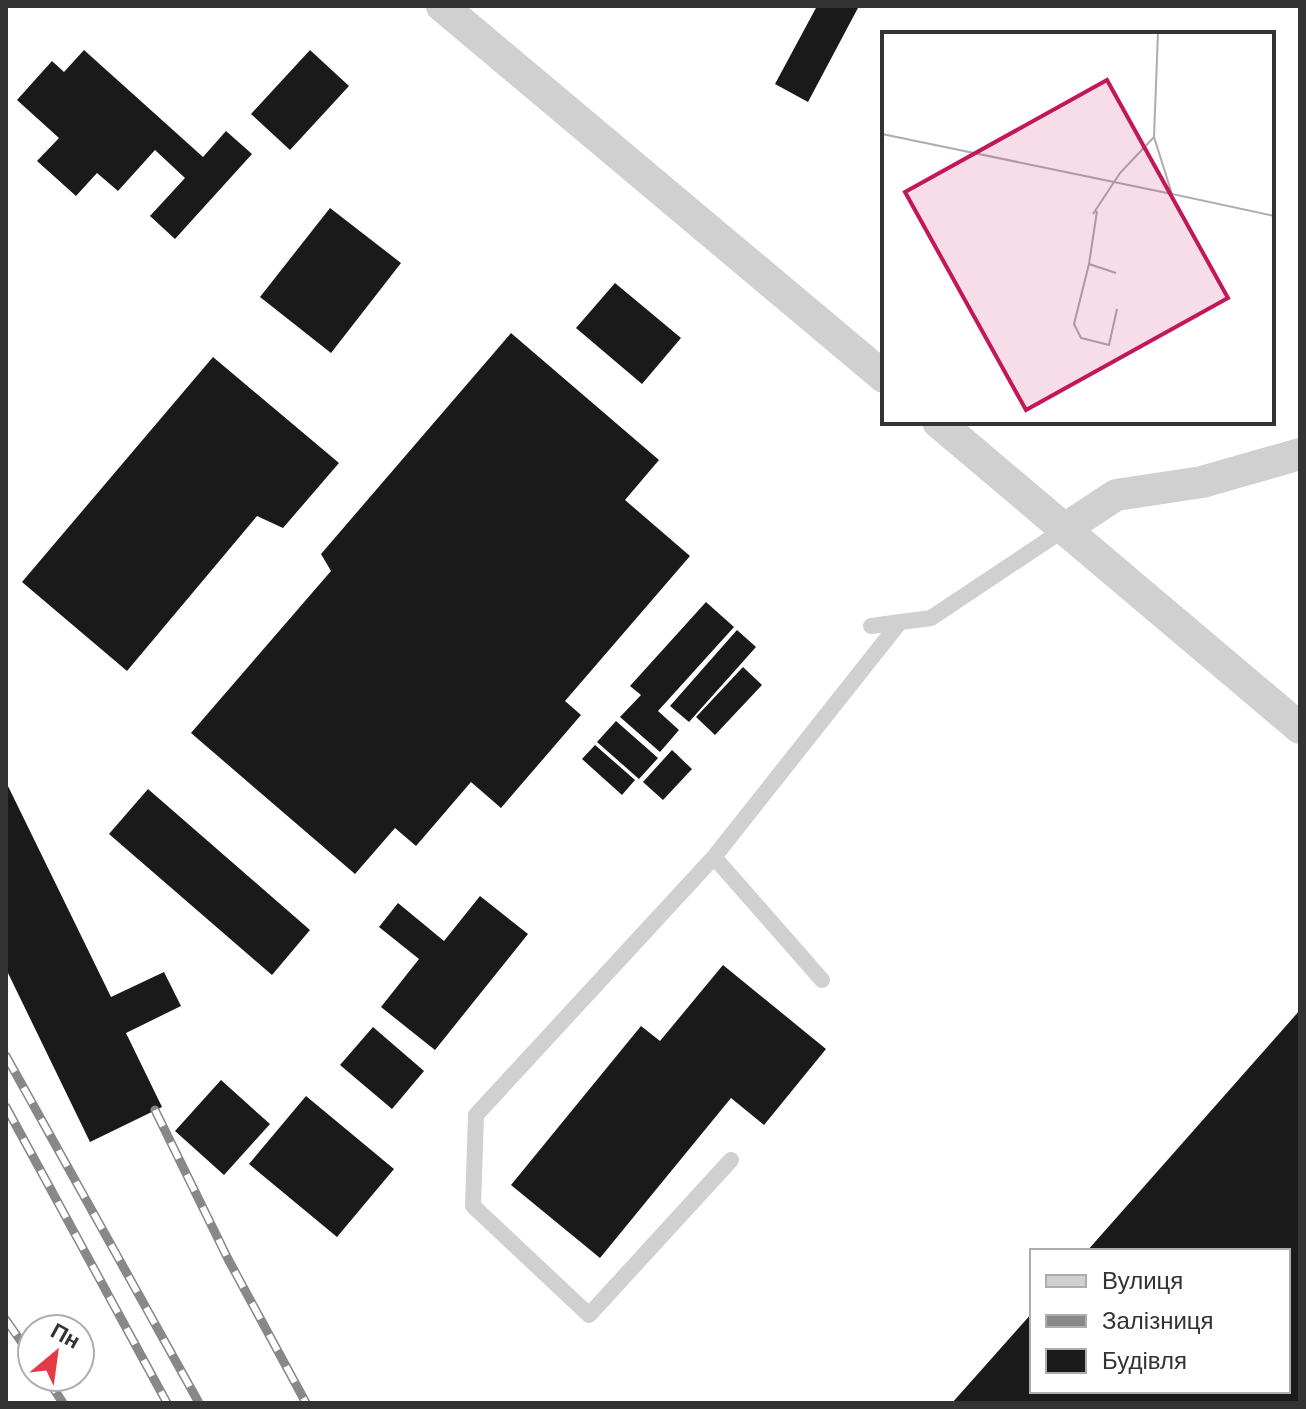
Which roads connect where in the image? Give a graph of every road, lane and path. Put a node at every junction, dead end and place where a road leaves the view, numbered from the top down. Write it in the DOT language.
graph roads {
  1 [pos="442,6"];
  2 [pos="882,375"];
  3 [pos="940,424"];
  4 [pos="1300,454"];
  5 [pos="1066,528"];
  6 [pos="900,622"];
  7 [pos="871,626"];
  8 [pos="1300,728"];
  9 [pos="714,857"];
  10 [pos="822,980"];
  11 [pos="731,1160"];
  1 -- 2 [label="street"];
  3 -- 5 [label="street"];
  4 -- 5 [label="street"];
  5 -- 6 [label="lane"];
  5 -- 8 [label="street"];
  6 -- 7 [label="lane"];
  6 -- 9 [label="lane"];
  9 -- 10 [label="lane"];
  9 -- 11 [label="lane"];
}
